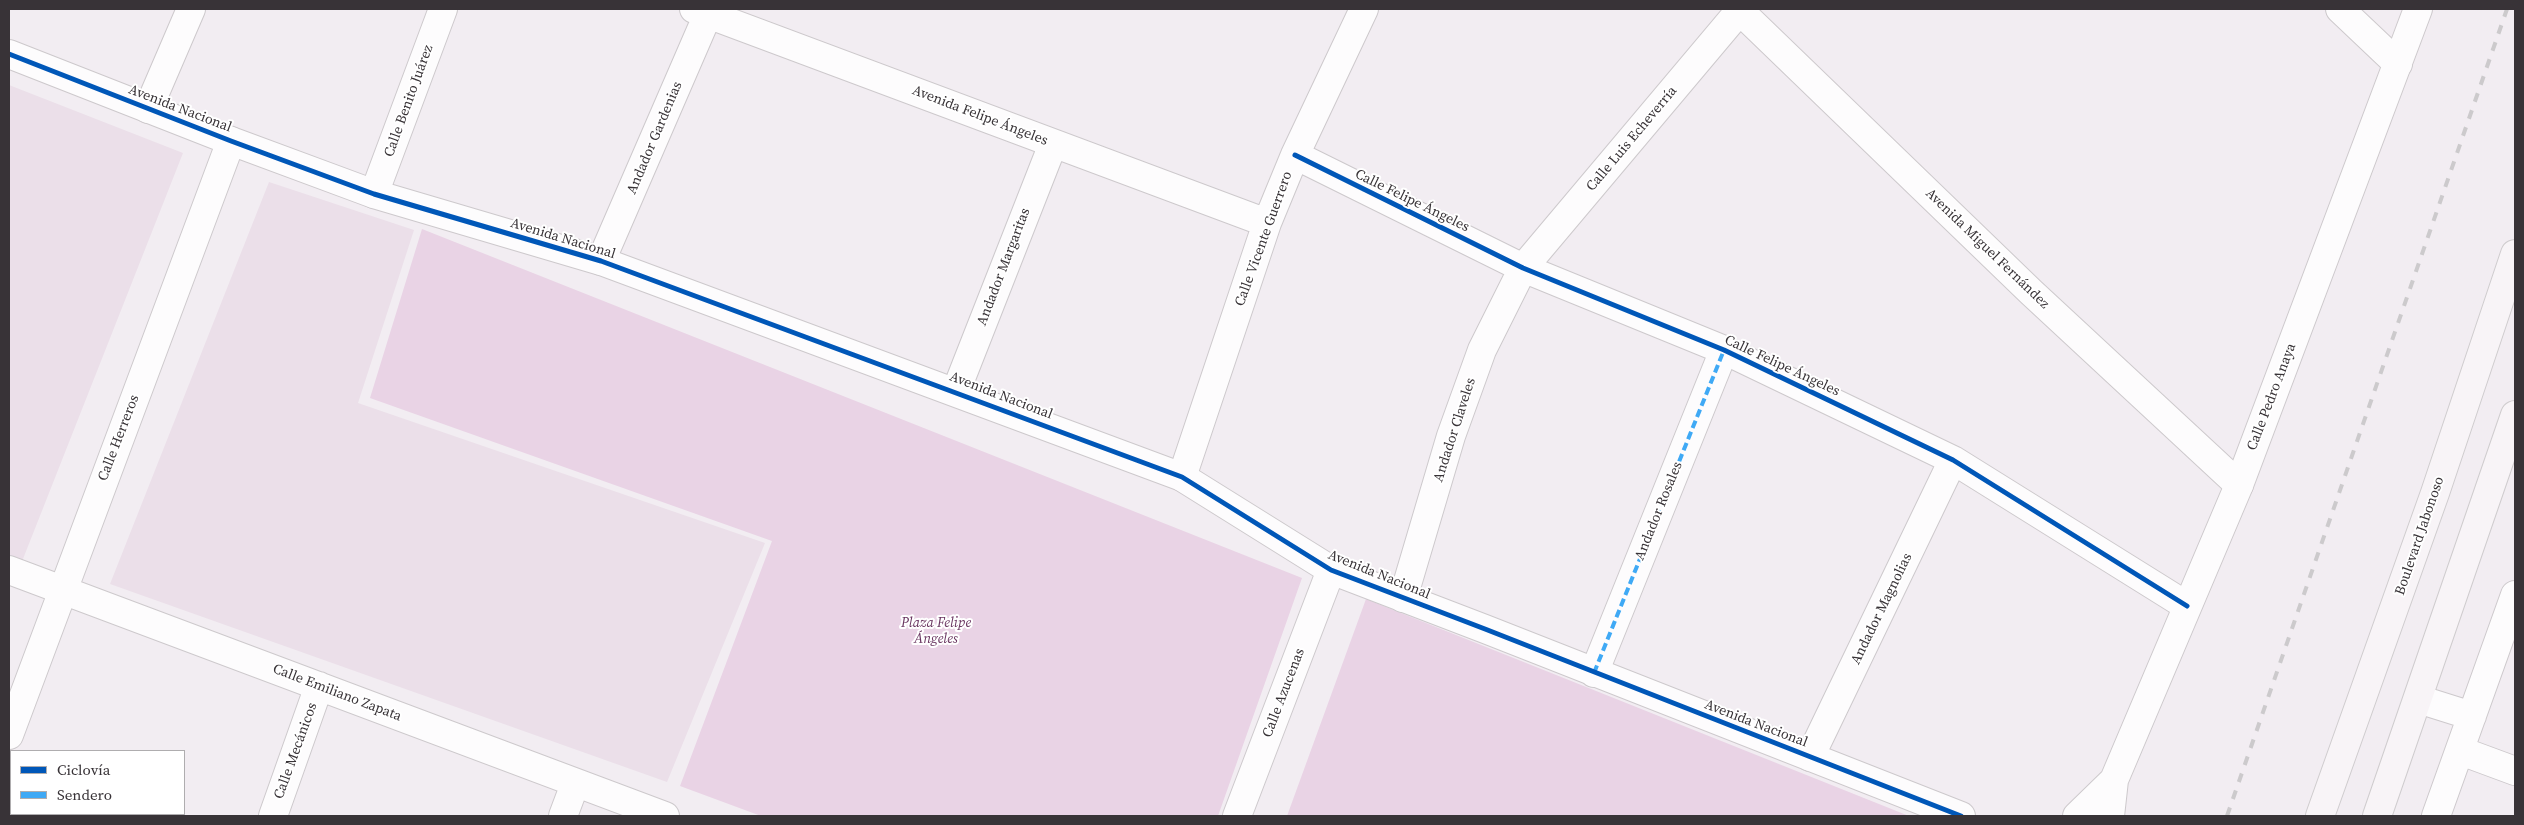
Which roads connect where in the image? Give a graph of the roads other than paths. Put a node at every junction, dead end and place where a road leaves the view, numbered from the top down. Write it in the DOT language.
graph roads {
  1 [pos="191,9"];
  2 [pos="443,9"];
  3 [pos="1364,9"];
  4 [pos="1740,9"];
  5 [pos="2340,9"];
  6 [pos="2418,9"];
  7 [pos="701,11"];
  8 [pos="9,54"];
  9 [pos="2398,64"];
  10 [pos="148,109"];
  11 [pos="231,141"];
  12 [pos="1053,144"];
  13 [pos="1294,155"];
  14 [pos="374,194"];
  15 [pos="1267,223"];
  16 [pos="2515,254"];
  17 [pos="601,261"];
  18 [pos="1523,268"];
  19 [pos="1724,350"];
  20 [pos="956,391"];
  21 [pos="2515,415"];
  22 [pos="1953,460"];
  23 [pos="1182,477"];
  24 [pos="2239,485"];
  25 [pos="9,570"];
  26 [pos="1331,570"];
  27 [pos="62,590"];
  28 [pos="2515,595"];
  29 [pos="1403,598"];
  30 [pos="2187,606"];
  31 [pos="1594,673"];
  32 [pos="319,686"];
  33 [pos="2418,698"];
  34 [pos="2472,716"];
  35 [pos="9,735"];
  36 [pos="2461,751"];
  37 [pos="1810,757"];
  38 [pos="2515,771"];
  39 [pos="2114,780"];
  40 [pos="575,784"];
  41 [pos="273,816"];
  42 [pos="563,816"];
  43 [pos="665,816"];
  44 [pos="1237,816"];
  45 [pos="1961,816"];
  46 [pos="2076,816"];
  47 [pos="2110,816"];
  48 [pos="2320,816"];
  49 [pos="2377,816"];
  50 [pos="2436,816"];
  1 -- 10 [label="street"];
  2 -- 14 [label="street, Calle Benito Juárez"];
  3 -- 13 [label="street, Calle Vicente Guerrero"];
  4 -- 18 [label="street, Calle Luis Echeverría"];
  4 -- 24 [label="street, Avenida Miguel Fernández"];
  5 -- 9 [label="street"];
  6 -- 9 [label="street, Calle Pedro Anaya"];
  7 -- 12 [label="street, Avenida Felipe Ángeles"];
  7 -- 17 [label="street, Andador Gardenias"];
  8 -- 10 [label="street, Avenida Nacional"];
  9 -- 24 [label="street, Calle Pedro Anaya"];
  10 -- 11 [label="street, Avenida Nacional"];
  11 -- 14 [label="street, Avenida Nacional"];
  11 -- 27 [label="street, Calle Herreros"];
  12 -- 15 [label="street, Avenida Felipe Ángeles"];
  12 -- 20 [label="street, Andador Margaritas"];
  13 -- 15 [label="street, Calle Vicente Guerrero"];
  13 -- 18 [label="street, Calle Felipe Ángeles"];
  14 -- 17 [label="street, Avenida Nacional"];
  15 -- 23 [label="street, Calle Vicente Guerrero"];
  16 -- 48 [label="main road, Boulevard Jabonoso"];
  17 -- 20 [label="street, Avenida Nacional"];
  18 -- 19 [label="street, Calle Felipe Ángeles"];
  18 -- 29 [label="street, Andador Claveles"];
  19 -- 22 [label="street, Calle Felipe Ángeles"];
  19 -- 31 [label="street, Andador Rosales"];
  20 -- 23 [label="street, Avenida Nacional"];
  21 -- 33 [label="main road"];
  22 -- 30 [label="street, Calle Felipe Ángeles"];
  22 -- 37 [label="street, Andador Magnolias"];
  23 -- 26 [label="street, Avenida Nacional"];
  24 -- 30 [label="street, Calle Pedro Anaya"];
  25 -- 27 [label="street, Calle Emiliano Zapata"];
  26 -- 29 [label="street, Avenida Nacional"];
  26 -- 44 [label="street, Calle Azucenas"];
  27 -- 32 [label="street, Calle Emiliano Zapata"];
  27 -- 35 [label="street, Calle Herreros"];
  28 -- 34 [label="street"];
  29 -- 31 [label="street, Avenida Nacional"];
  30 -- 39 [label="street, Calle Pedro Anaya"];
  31 -- 37 [label="street, Avenida Nacional"];
  32 -- 40 [label="street, Calle Emiliano Zapata"];
  32 -- 41 [label="street, Calle Mecánicos"];
  33 -- 34 [label="street"];
  33 -- 49 [label="main road"];
  34 -- 36 [label="street"];
  36 -- 38 [label="street"];
  36 -- 50 [label="street"];
  37 -- 45 [label="street, Avenida Nacional"];
  39 -- 46 [label="street, Calle Pedro Anaya"];
  39 -- 47 [label="street, Calle Pedro Anaya"];
  40 -- 42 [label="street"];
  40 -- 43 [label="street, Calle Emiliano Zapata"];
}
